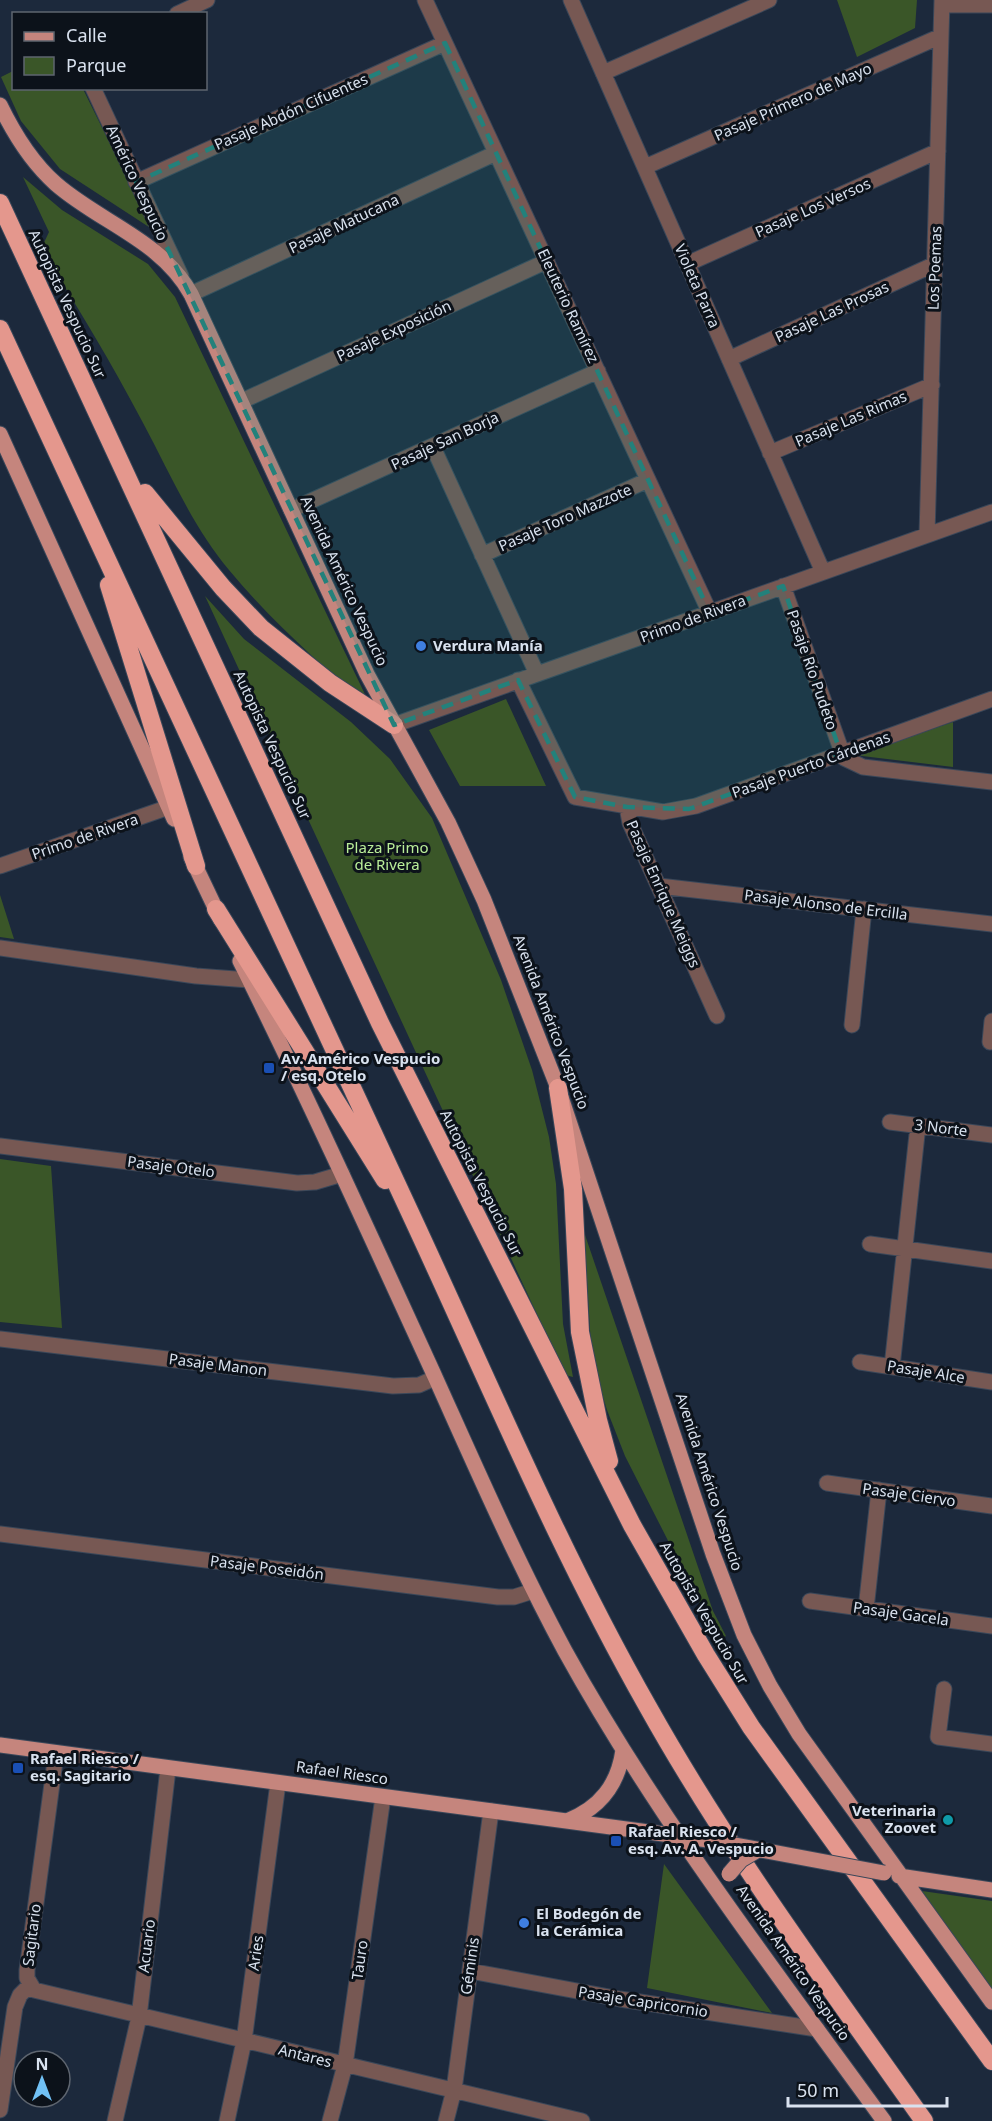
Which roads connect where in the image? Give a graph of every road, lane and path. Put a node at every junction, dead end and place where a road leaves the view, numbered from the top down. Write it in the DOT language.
graph roads {
  1 [pos="207,0"];
  2 [pos="425,0"];
  3 [pos="571,0"];
  4 [pos="769,0"];
  5 [pos="942,2"];
  6 [pos="992,5"];
  7 [pos="181,12"];
  8 [pos="941,36"];
  9 [pos="446,43"];
  10 [pos="603,73"];
  11 [pos="94,90"];
  12 [pos="0,105"];
  13 [pos="938,151"];
  14 [pos="496,153"];
  15 [pos="645,167"];
  16 [pos="136,182"];
  17 [pos="0,203"];
  18 [pos="547,261"];
  19 [pos="687,264"];
  20 [pos="935,264"];
  21 [pos="182,277"];
  22 [pos="191,294"];
  23 [pos="0,328"];
  24 [pos="729,359"];
  25 [pos="597,371"];
  26 [pos="932,385"];
  27 [pos="242,401"];
  28 [pos="0,434"];
  29 [pos="433,447"];
  30 [pos="770,453"];
  31 [pos="117,454"];
  32 [pos="648,480"];
  33 [pos="291,510"];
  34 [pos="992,512"];
  35 [pos="88,518"];
  36 [pos="927,535"];
  37 [pos="482,555"];
  38 [pos="823,572"];
  39 [pos="783,586"];
  40 [pos="710,613"];
  41 [pos="537,674"];
  42 [pos="518,680"];
  43 [pos="992,699"];
  44 [pos="394,725"];
  45 [pos="842,754"];
  46 [pos="992,782"];
  47 [pos="169,807"];
  48 [pos="627,807"];
  49 [pos="1,863"];
  50 [pos="196,867"];
  51 [pos="659,886"];
  52 [pos="216,909"];
  53 [pos="864,909"];
  54 [pos="992,924"];
  55 [pos="0,948"];
  56 [pos="249,980"];
  57 [pos="717,1016"];
  58 [pos="992,1021"];
  59 [pos="852,1025"];
  60 [pos="990,1042"];
  61 [pos="558,1088"];
  62 [pos="890,1122"];
  63 [pos="918,1125"];
  64 [pos="992,1135"];
  65 [pos="0,1146"];
  66 [pos="342,1173"];
  67 [pos="870,1244"];
  68 [pos="905,1248"];
  69 [pos="428,1251"];
  70 [pos="992,1261"];
  71 [pos="0,1339"];
  72 [pos="860,1362"];
  73 [pos="892,1367"];
  74 [pos="435,1378"];
  75 [pos="992,1382"];
  76 [pos="827,1483"];
  77 [pos="879,1490"];
  78 [pos="992,1506"];
  79 [pos="632,1524"];
  80 [pos="0,1534"];
  81 [pos="533,1591"];
  82 [pos="810,1601"];
  83 [pos="866,1609"];
  84 [pos="992,1626"];
  85 [pos="944,1689"];
  86 [pos="992,1744"];
  87 [pos="0,1745"];
  88 [pos="622,1750"];
  89 [pos="56,1754"];
  90 [pos="168,1769"];
  91 [pos="278,1783"];
  92 [pos="383,1797"];
  93 [pos="491,1811"];
  94 [pos="567,1821"];
  95 [pos="679,1835"];
  96 [pos="758,1850"];
  97 [pos="903,1877"];
  98 [pos="992,1890"];
  99 [pos="724,1898"];
  100 [pos="470,1971"];
  101 [pos="30,1985"];
  102 [pos="992,2002"];
  103 [pos="139,2017"];
  104 [pos="817,2029"];
  105 [pos="244,2041"];
  106 [pos="992,2061"];
  107 [pos="345,2066"];
  108 [pos="454,2090"];
  109 [pos="0,2110"];
  110 [pos="555,2118"];
  111 [pos="115,2121"];
  112 [pos="227,2121"];
  113 [pos="330,2121"];
  114 [pos="446,2121"];
  115 [pos="582,2121"];
  116 [pos="884,2121"];
  117 [pos="924,2121"];
  1 -- 7 [label="street"];
  2 -- 9 [label="street, Eleuterio Ramírez"];
  3 -- 10 [label="street, Violeta Parra"];
  4 -- 10 [label="street"];
  5 -- 6 [label="street"];
  5 -- 8 [label="street, Los Poemas"];
  8 -- 13 [label="street, Los Poemas"];
  8 -- 15 [label="street, Pasaje Primero de Mayo"];
  9 -- 14 [label="street, Eleuterio Ramírez"];
  9 -- 16 [label="street, Pasaje Abdón Cifuentes"];
  10 -- 15 [label="street, Violeta Parra"];
  11 -- 16 [label="street, Américo Vespucio"];
  12 -- 21 [label="main road, Avenida Américo Vespucio"];
  13 -- 19 [label="street, Pasaje Los Versos"];
  13 -- 20 [label="street, Los Poemas"];
  14 -- 18 [label="street, Eleuterio Ramírez"];
  14 -- 22 [label="street, Pasaje Matucana"];
  15 -- 19 [label="street, Violeta Parra"];
  16 -- 21 [label="street, Américo Vespucio"];
  17 -- 31 [label="highway, Autopista Vespucio Sur"];
  18 -- 25 [label="street, Eleuterio Ramírez"];
  18 -- 27 [label="street, Pasaje Exposición"];
  19 -- 24 [label="street, Violeta Parra"];
  20 -- 24 [label="street, Pasaje Las Prosas"];
  20 -- 26 [label="street, Los Poemas"];
  21 -- 22 [label="main road, Avenida Américo Vespucio"];
  22 -- 27 [label="main road, Avenida Américo Vespucio"];
  23 -- 35 [label="highway"];
  24 -- 30 [label="street, Violeta Parra"];
  25 -- 29 [label="street, Pasaje San Borja"];
  25 -- 32 [label="street, Eleuterio Ramírez"];
  26 -- 30 [label="street, Pasaje Las Rimas"];
  26 -- 36 [label="street, Los Poemas"];
  27 -- 33 [label="main road, Avenida Américo Vespucio"];
  28 -- 47 [label="main road, Avenida Américo Vespucio"];
  29 -- 33 [label="street, Pasaje San Borja"];
  29 -- 37 [label="street"];
  30 -- 38 [label="street, Violeta Parra"];
  31 -- 44 [label="highway"];
  31 -- 79 [label="highway, Autopista Vespucio Sur"];
  32 -- 37 [label="street, Pasaje Toro Mazzote"];
  32 -- 40 [label="street, Eleuterio Ramírez"];
  33 -- 44 [label="main road, Avenida Américo Vespucio"];
  34 -- 36 [label="street, Primo de Rivera"];
  35 -- 50 [label="highway"];
  35 -- 69 [label="highway"];
  36 -- 38 [label="street, Primo de Rivera"];
  37 -- 41 [label="street"];
  38 -- 39 [label="street, Primo de Rivera"];
  39 -- 40 [label="street, Primo de Rivera"];
  39 -- 45 [label="street, Pasaje Río Pudeto"];
  40 -- 41 [label="street, Primo de Rivera"];
  41 -- 42 [label="street, Primo de Rivera"];
  42 -- 44 [label="street, Primo de Rivera"];
  42 -- 48 [label="street, Pasaje Enrique Meiggs"];
  43 -- 45 [label="street, Pasaje Puerto Cárdenas"];
  44 -- 61 [label="main road, Avenida Américo Vespucio"];
  45 -- 46 [label="street"];
  45 -- 48 [label="street, Pasaje Puerto Cárdenas"];
  47 -- 49 [label="street, Primo de Rivera"];
  47 -- 50 [label="main road, Avenida Américo Vespucio"];
  48 -- 51 [label="street, Pasaje Enrique Meiggs"];
  50 -- 52 [label="main road, Avenida Américo Vespucio"];
  51 -- 53 [label="street, Pasaje Alonso de Ercilla"];
  51 -- 57 [label="street, Pasaje Enrique Meiggs"];
  52 -- 56 [label="main road, Avenida Américo Vespucio"];
  52 -- 69 [label="highway"];
  53 -- 54 [label="street, Pasaje Alonso de Ercilla"];
  53 -- 59 [label="street"];
  55 -- 56 [label="street"];
  56 -- 66 [label="main road, Avenida Américo Vespucio"];
  58 -- 60 [label="street"];
  61 -- 79 [label="highway"];
  61 -- 97 [label="main road, Avenida Américo Vespucio"];
  62 -- 63 [label="street, 3 Norte"];
  63 -- 64 [label="street, 3 Norte"];
  63 -- 68 [label="street"];
  65 -- 66 [label="street, Pasaje Otelo"];
  66 -- 74 [label="main road, Avenida Américo Vespucio"];
  67 -- 68 [label="street"];
  68 -- 70 [label="street"];
  68 -- 73 [label="street"];
  69 -- 117 [label="highway"];
  71 -- 74 [label="street, Pasaje Manon"];
  72 -- 73 [label="street, Pasaje Alce"];
  73 -- 75 [label="street, Pasaje Alce"];
  74 -- 81 [label="main road, Avenida Américo Vespucio"];
  76 -- 77 [label="street, Pasaje Ciervo"];
  77 -- 78 [label="street, Pasaje Ciervo"];
  77 -- 83 [label="street"];
  79 -- 106 [label="highway, Autopista Vespucio Sur"];
  80 -- 81 [label="street, Pasaje Poseidón"];
  81 -- 88 [label="main road, Avenida Américo Vespucio"];
  82 -- 83 [label="street, Pasaje Gacela"];
  83 -- 84 [label="street, Pasaje Gacela"];
  85 -- 86 [label="street"];
  87 -- 89 [label="main road, Rafael Riesco"];
  88 -- 94 [label="main road"];
  88 -- 95 [label="main road, Avenida Américo Vespucio"];
  89 -- 90 [label="main road, Rafael Riesco"];
  89 -- 101 [label="street, Sagitario"];
  90 -- 91 [label="main road, Rafael Riesco"];
  90 -- 103 [label="street, Acuario"];
  91 -- 92 [label="main road, Rafael Riesco"];
  91 -- 105 [label="street, Aries"];
  92 -- 93 [label="main road, Rafael Riesco"];
  92 -- 107 [label="street, Tauro"];
  93 -- 94 [label="main road, Rafael Riesco"];
  93 -- 100 [label="street, Géminis"];
  94 -- 95 [label="main road, Rafael Riesco"];
  95 -- 96 [label="main road, Rafael Riesco, bridge"];
  95 -- 99 [label="main road, Avenida Américo Vespucio"];
  96 -- 97 [label="main road, Rafael Riesco, bridge"];
  96 -- 99 [label="main road, bridge"];
  97 -- 98 [label="main road, Rafael Riesco"];
  97 -- 102 [label="main road, Avenida Américo Vespucio"];
  99 -- 104 [label="main road, Avenida Américo Vespucio"];
  100 -- 104 [label="street, Pasaje Capricornio"];
  100 -- 108 [label="street, Géminis"];
  101 -- 103 [label="street, Antares"];
  101 -- 109 [label="street, Sagitario"];
  103 -- 105 [label="street, Antares"];
  103 -- 111 [label="street, Acuario"];
  104 -- 116 [label="main road, Avenida Américo Vespucio"];
  105 -- 107 [label="street, Antares"];
  105 -- 112 [label="street, Aries"];
  107 -- 108 [label="street, Antares"];
  107 -- 113 [label="street, Tauro"];
  108 -- 110 [label="street, Antares"];
  108 -- 114 [label="street, Géminis"];
  110 -- 115 [label="street, Antares"];
}
